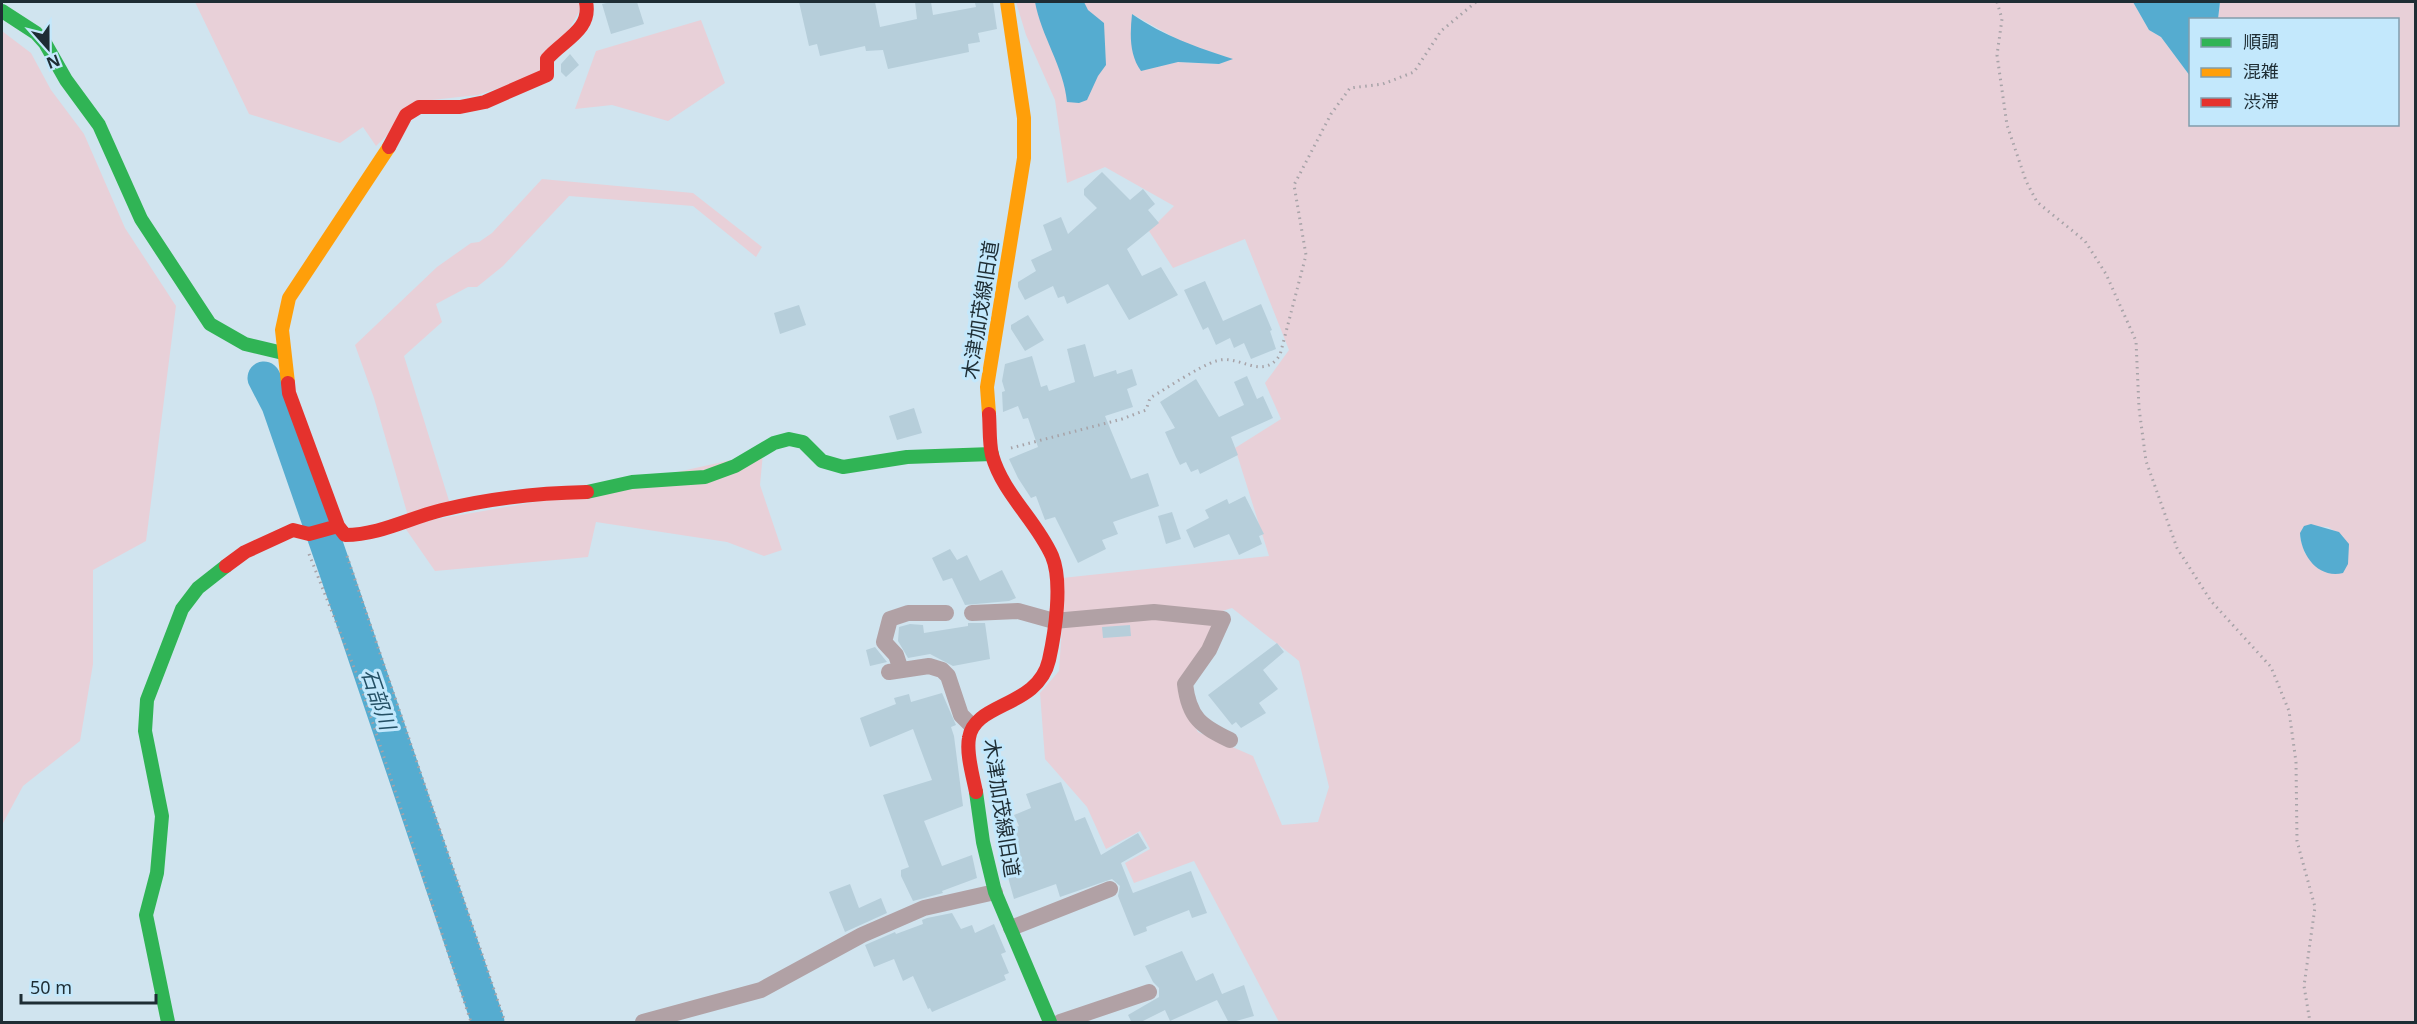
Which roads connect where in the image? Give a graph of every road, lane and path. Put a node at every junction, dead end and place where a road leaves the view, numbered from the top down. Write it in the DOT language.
graph roads {
  1 [pos="586,2"];
  2 [pos="1007,2"];
  3 [pos="1476,2"];
  4 [pos="1997,2"];
  5 [pos="2,11"];
  6 [pos="283,353"];
  7 [pos="992,454"];
  8 [pos="334,527"];
  9 [pos="305,534"];
  10 [pos="946,613"];
  11 [pos="972,613"];
  12 [pos="1054,621"];
  13 [pos="972,726"];
  14 [pos="1230,740"];
  15 [pos="1110,889"];
  16 [pos="995,892"];
  17 [pos="1011,928"];
  18 [pos="1149,992"];
  19 [pos="168,1023"];
  20 [pos="471,1023"];
  21 [pos="505,1023"];
  22 [pos="643,1023"];
  23 [pos="1050,1023"];
  24 [pos="1060,1023"];
  25 [pos="2310,1023"];
  1 -- 6 [label="street"];
  2 -- 7 [label="street, 木津加茂線旧道"];
  3 -- 7 [label="path"];
  4 -- 25 [label="path"];
  5 -- 6 [label="street"];
  6 -- 8 [label="street"];
  7 -- 8 [label="street"];
  7 -- 12 [label="street, 木津加茂線旧道"];
  8 -- 9 [label="street"];
  8 -- 21 [label="path"];
  9 -- 19 [label="street"];
  9 -- 20 [label="path"];
  10 -- 13 [label="street"];
  11 -- 12 [label="street"];
  12 -- 13 [label="street, 木津加茂線旧道"];
  12 -- 14 [label="street"];
  13 -- 16 [label="street, 木津加茂線旧道"];
  15 -- 17 [label="street"];
  16 -- 17 [label="street, 木津加茂線旧道"];
  16 -- 22 [label="street"];
  17 -- 23 [label="street, 木津加茂線旧道"];
  18 -- 24 [label="street"];
}
